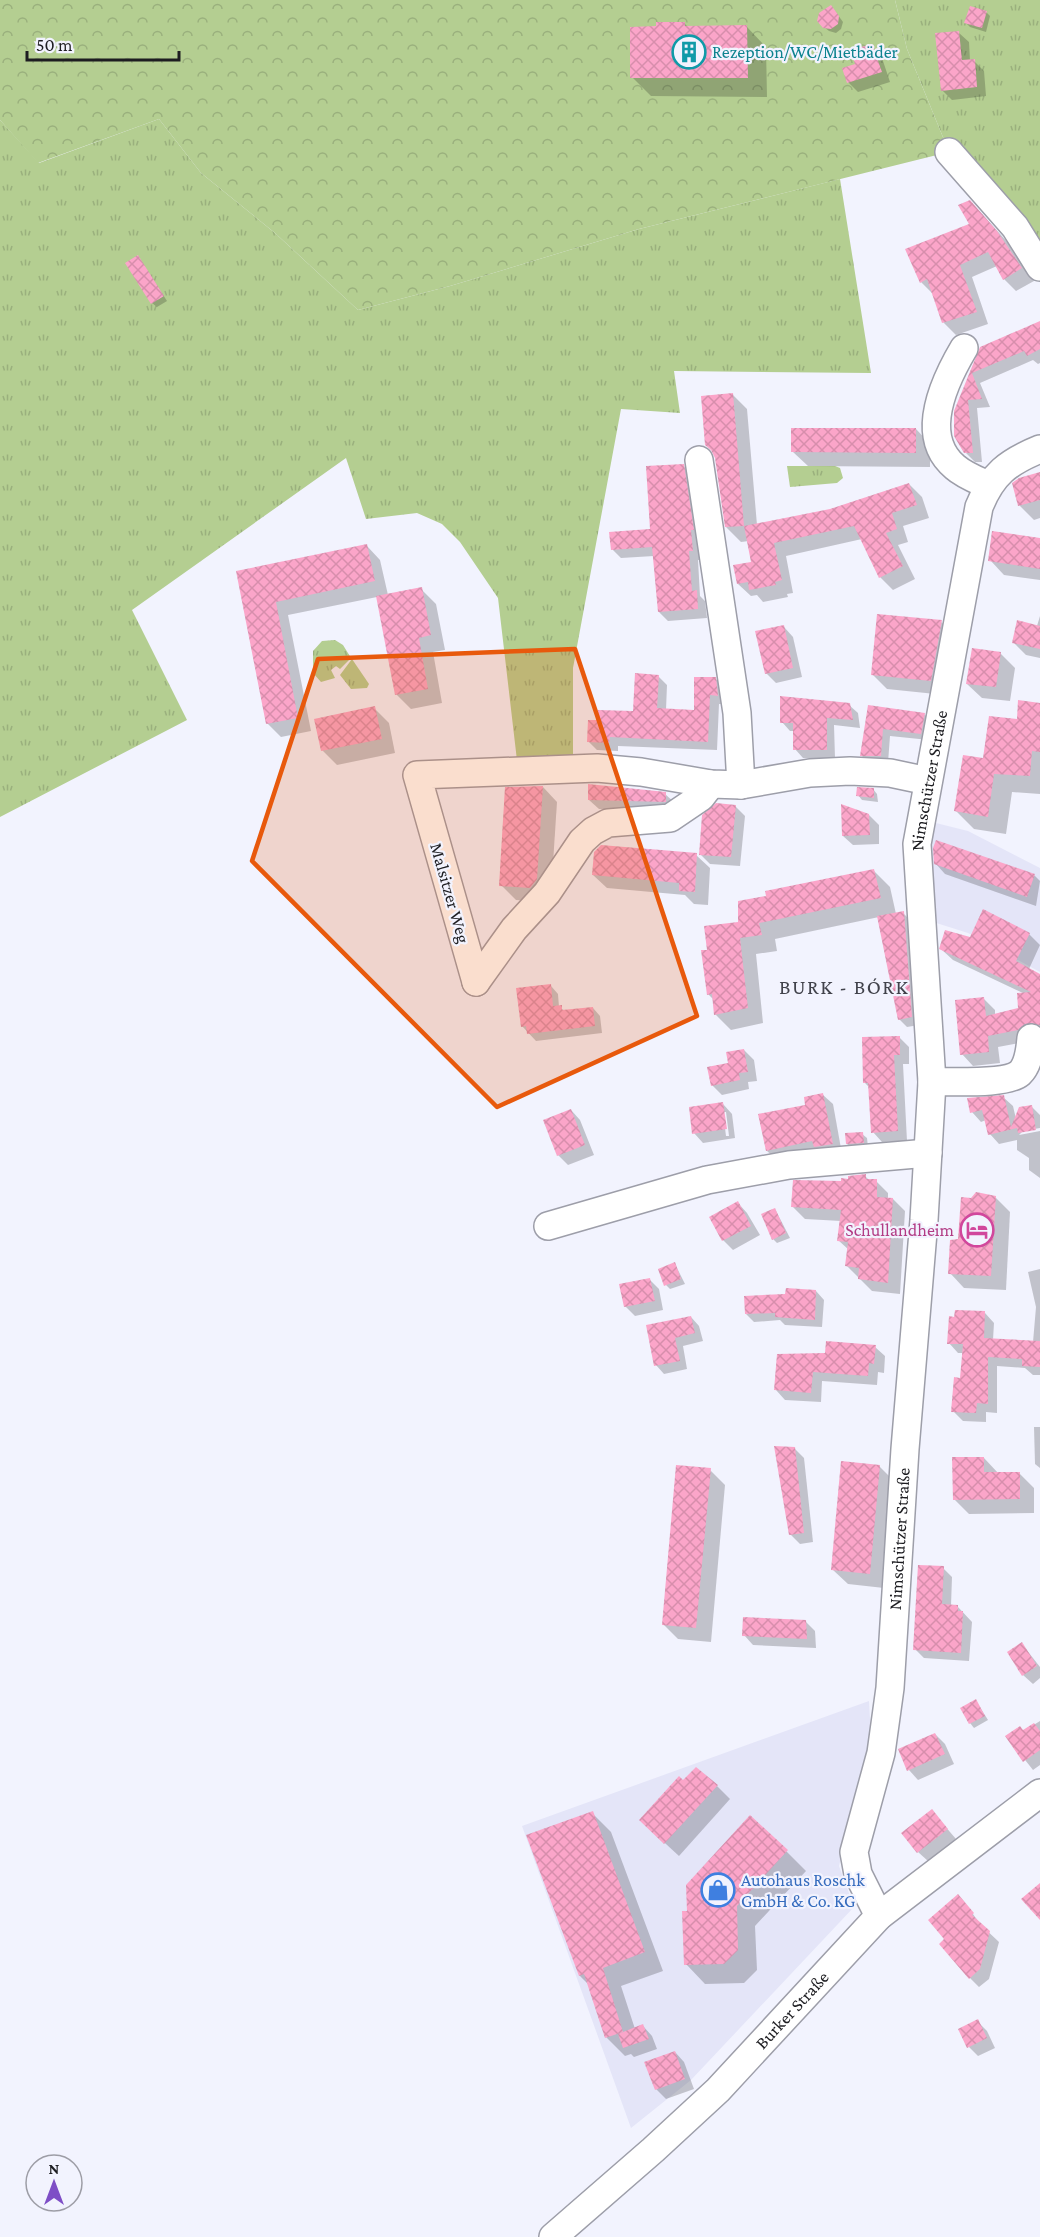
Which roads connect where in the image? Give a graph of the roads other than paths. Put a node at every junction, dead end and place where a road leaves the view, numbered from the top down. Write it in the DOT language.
graph roads {
  1 [pos="949,152"];
  2 [pos="1040,267"];
  3 [pos="964,348"];
  4 [pos="1040,449"];
  5 [pos="699,460"];
  6 [pos="988,485"];
  7 [pos="928,781"];
  8 [pos="711,784"];
  9 [pos="741,785"];
  10 [pos="1031,1038"];
  11 [pos="932,1082"];
  12 [pos="928,1153"];
  13 [pos="548,1226"];
  14 [pos="1040,1793"];
  15 [pos="879,1916"];
  16 [pos="554,2237"];
  1 -- 2 [label="street"];
  3 -- 6 [label="street"];
  4 -- 6 [label="street, Nimschützer Straße"];
  5 -- 9 [label="street"];
  6 -- 7 [label="street, Nimschützer Straße"];
  7 -- 9 [label="street, Malsitzer Weg"];
  7 -- 11 [label="street, Nimschützer Straße"];
  8 -- 8 [label="street, Malsitzer Weg"];
  8 -- 9 [label="street, Malsitzer Weg"];
  10 -- 11 [label="street"];
  11 -- 12 [label="street, Nimschützer Straße"];
  12 -- 13 [label="street"];
  12 -- 15 [label="street, Nimschützer Straße"];
  14 -- 15 [label="street, Burker Straße"];
  15 -- 16 [label="street, Burker Straße"];
}
